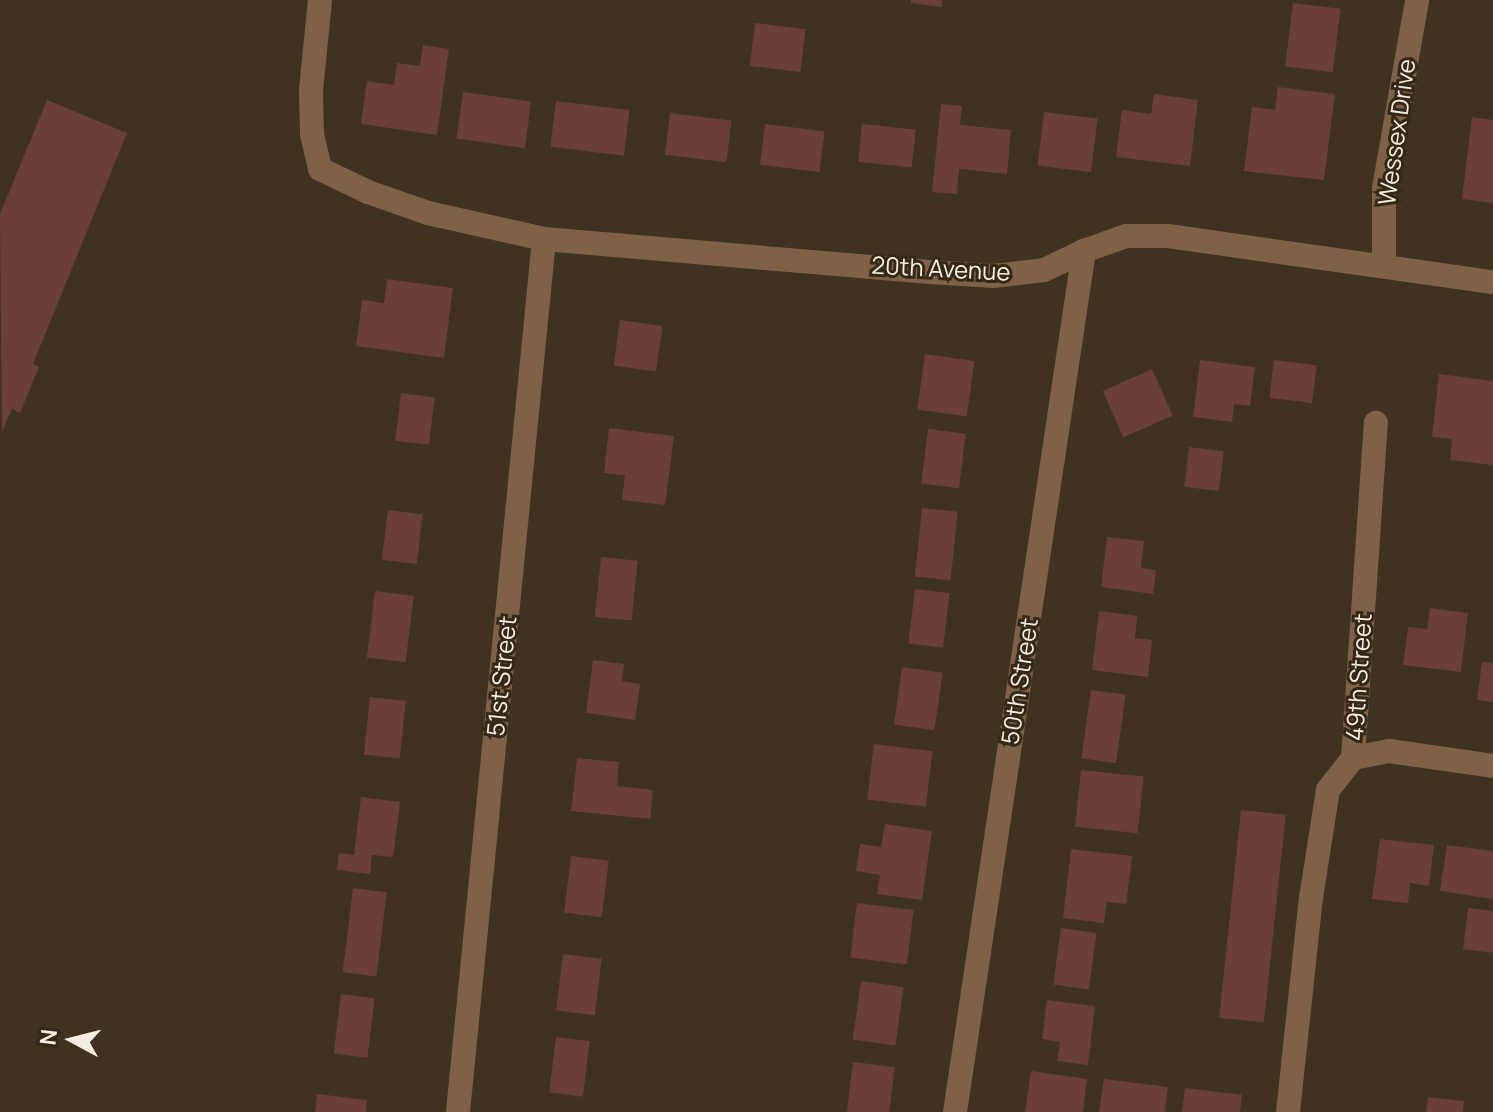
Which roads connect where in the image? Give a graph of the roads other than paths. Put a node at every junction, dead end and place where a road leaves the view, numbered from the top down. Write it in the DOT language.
graph roads {
  1 [pos="320,0"];
  2 [pos="1417,0"];
  3 [pos="544,239"];
  4 [pos="1084,251"];
  5 [pos="1384,265"];
  6 [pos="1493,282"];
  7 [pos="1376,423"];
  8 [pos="1353,758"];
  9 [pos="1493,766"];
  10 [pos="458,1112"];
  11 [pos="955,1112"];
  12 [pos="1288,1112"];
  1 -- 3 [label="street, 20th Avenue"];
  2 -- 5 [label="street, Wessex Drive"];
  3 -- 4 [label="street, 20th Avenue"];
  3 -- 10 [label="street, 51st Street"];
  4 -- 5 [label="street, 20th Avenue"];
  4 -- 11 [label="street, 50th Street"];
  5 -- 6 [label="street, 20th Avenue"];
  7 -- 8 [label="street, 49th Street"];
  8 -- 9 [label="street"];
  8 -- 12 [label="street, 49th Street"];
}
